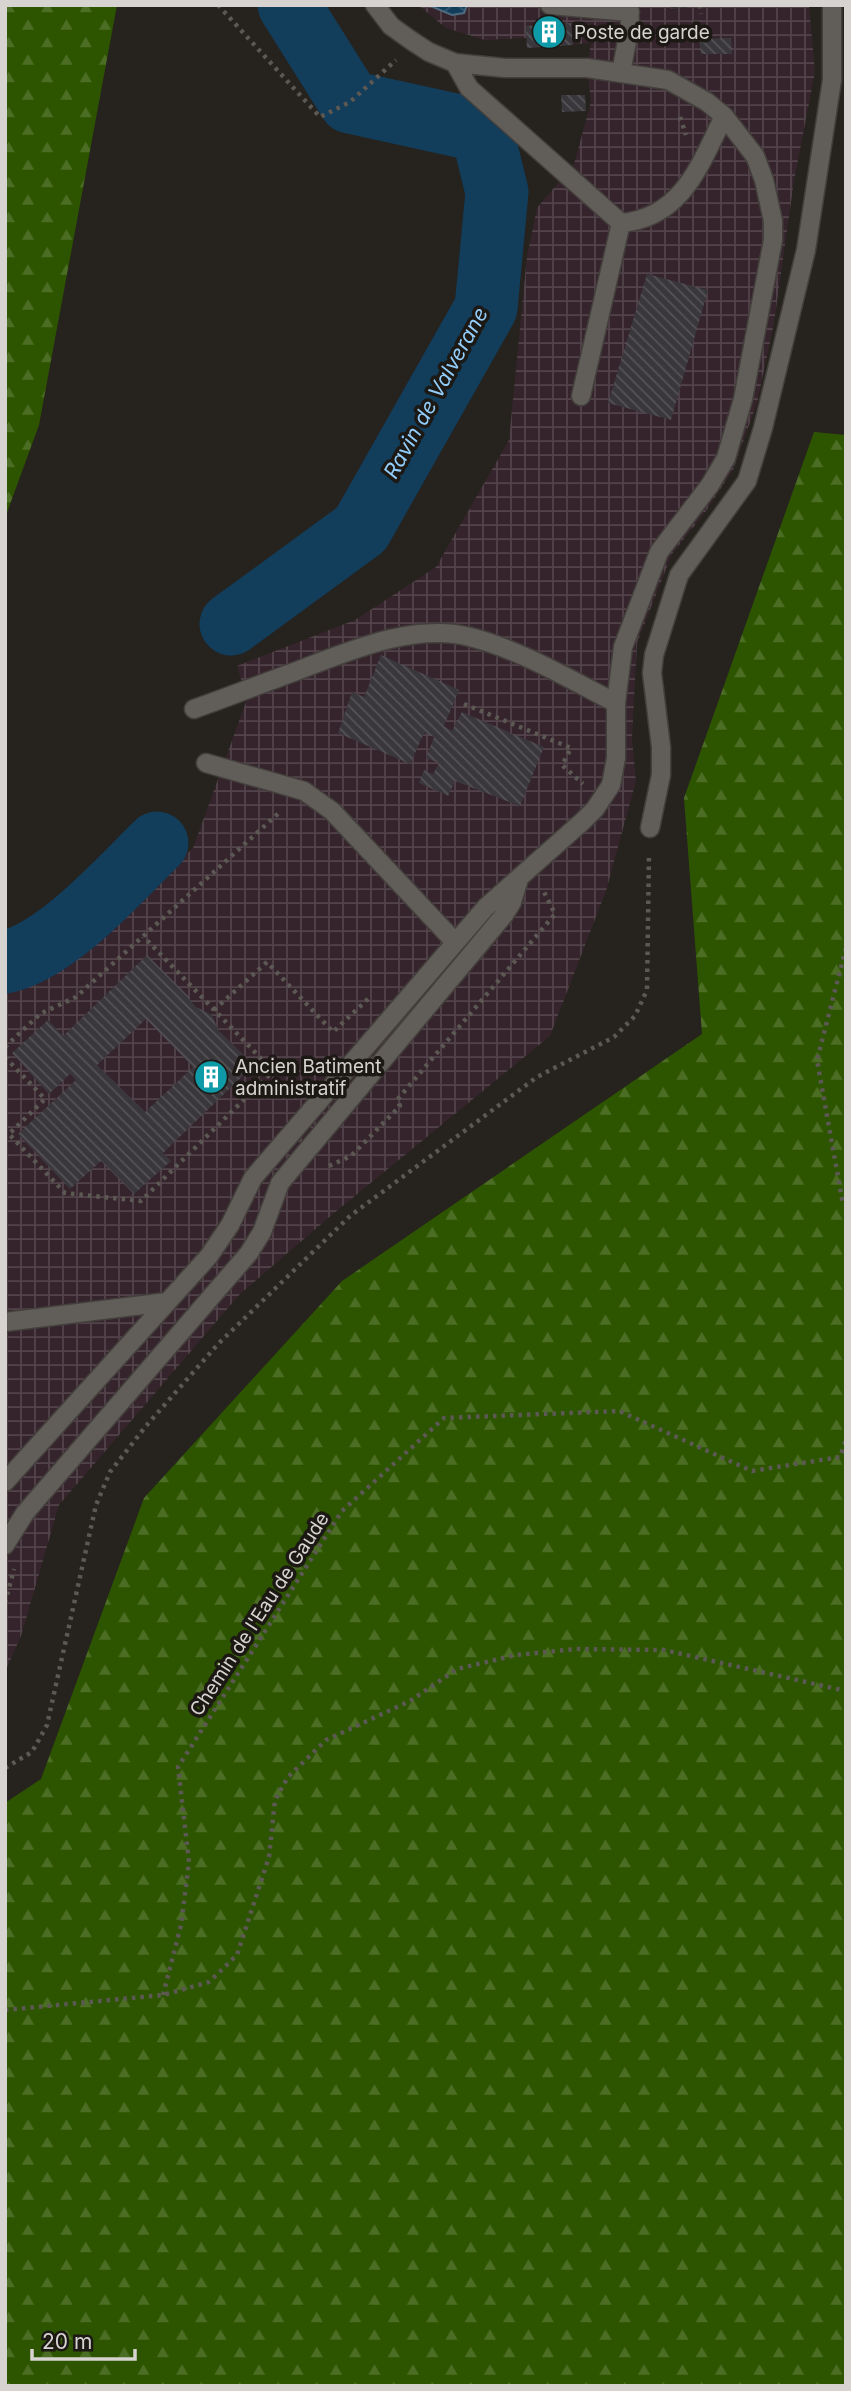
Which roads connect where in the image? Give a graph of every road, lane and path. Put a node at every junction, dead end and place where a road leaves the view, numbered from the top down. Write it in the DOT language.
graph roads {
  1 [pos="218,5"];
  2 [pos="375,5"];
  3 [pos="550,5"];
  4 [pos="700,5"];
  5 [pos="832,5"];
  6 [pos="629,9"];
  7 [pos="701,14"];
  8 [pos="404,52"];
  9 [pos="455,63"];
  10 [pos="621,73"];
  11 [pos="724,116"];
  12 [pos="621,223"];
  13 [pos="581,397"];
  14 [pos="616,703"];
  15 [pos="464,704"];
  16 [pos="194,709"];
  17 [pos="206,763"];
  18 [pos="303,791"];
  19 [pos="577,792"];
  20 [pos="650,828"];
  21 [pos="538,860"];
  22 [pos="519,879"];
  23 [pos="545,898"];
  24 [pos="143,936"];
  25 [pos="456,942"];
  26 [pos="846,948"];
  27 [pos="373,994"];
  28 [pos="214,1010"];
  29 [pos="5,1047"];
  30 [pos="5,1057"];
  31 [pos="846,1206"];
  32 [pos="167,1302"];
  33 [pos="5,1322"];
  34 [pos="846,1440"];
  35 [pos="5,1482"];
  36 [pos="5,1545"];
  37 [pos="846,1691"];
  38 [pos="5,1768"];
  39 [pos="163,1995"];
  40 [pos="5,2010"];
  1 -- 8 [label="path"];
  2 -- 9 [label="street"];
  3 -- 6 [label="street"];
  4 -- 7 [label="path"];
  5 -- 20 [label="street"];
  6 -- 10 [label="street"];
  9 -- 10 [label="street"];
  9 -- 12 [label="street"];
  10 -- 11 [label="street"];
  11 -- 12 [label="street"];
  11 -- 14 [label="street"];
  12 -- 13 [label="street"];
  14 -- 16 [label="street"];
  14 -- 21 [label="street"];
  15 -- 19 [label="path"];
  17 -- 18 [label="street"];
  18 -- 24 [label="path"];
  18 -- 25 [label="street"];
  20 -- 38 [label="path"];
  21 -- 22 [label="street"];
  21 -- 23 [label="path"];
  22 -- 25 [label="street"];
  22 -- 36 [label="street"];
  24 -- 28 [label="path"];
  24 -- 29 [label="path"];
  25 -- 32 [label="street"];
  26 -- 31 [label="path"];
  27 -- 28 [label="path"];
  28 -- 30 [label="path"];
  32 -- 33 [label="street"];
  32 -- 35 [label="street"];
  34 -- 39 [label="path, Chemin de l'Eau de Gaude"];
  37 -- 39 [label="path"];
  39 -- 40 [label="path"];
}
